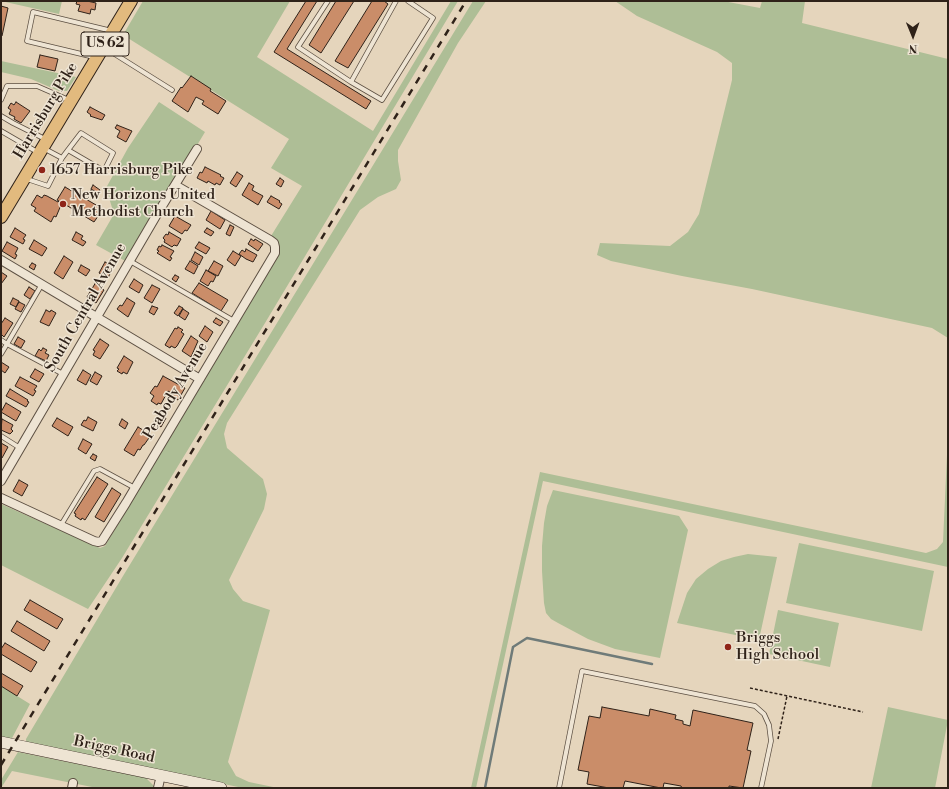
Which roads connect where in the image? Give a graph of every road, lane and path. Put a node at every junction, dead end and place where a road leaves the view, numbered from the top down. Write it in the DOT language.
graph roads {
  1 [pos="130,1"];
  2 [pos="328,1"];
  3 [pos="396,1"];
  4 [pos="408,1"];
  5 [pos="113,31"];
  6 [pos="103,47"];
  7 [pos="97,58"];
  8 [pos="351,82"];
  9 [pos="172,90"];
  10 [pos="1,100"];
  11 [pos="71,101"];
  12 [pos="1,116"];
  13 [pos="1,131"];
  14 [pos="43,147"];
  15 [pos="197,149"];
  16 [pos="68,150"];
  17 [pos="62,158"];
  18 [pos="24,178"];
  19 [pos="175,185"];
  20 [pos="1,217"];
  21 [pos="1,260"];
  22 [pos="130,261"];
  23 [pos="43,284"];
  24 [pos="98,317"];
  25 [pos="234,321"];
  26 [pos="1,340"];
  27 [pos="7,344"];
  28 [pos="1,354"];
  29 [pos="63,374"];
  30 [pos="200,379"];
  31 [pos="1,436"];
  32 [pos="20,448"];
  33 [pos="1,481"];
  34 [pos="135,488"];
  35 [pos="1,498"];
  36 [pos="60,526"];
  37 [pos="750,688"];
  38 [pos="863,712"];
  39 [pos="1,742"];
  40 [pos="161,776"];
  41 [pos="158,788"];
  42 [pos="221,788"];
  43 [pos="559,788"];
  44 [pos="761,788"];
  1 -- 5 [label="main road, Harrisburg Pike / US 62"];
  2 -- 8 [label="lane"];
  3 -- 8 [label="lane"];
  4 -- 8 [label="lane"];
  5 -- 6 [label="main road, Harrisburg Pike / US 62"];
  5 -- 7 [label="lane"];
  6 -- 7 [label="main road, Harrisburg Pike / US 62"];
  6 -- 9 [label="lane"];
  7 -- 11 [label="main road, Harrisburg Pike / US 62"];
  10 -- 11 [label="lane"];
  11 -- 14 [label="main road, Harrisburg Pike / US 62"];
  12 -- 14 [label="lane"];
  13 -- 14 [label="lane"];
  14 -- 17 [label="lane"];
  14 -- 18 [label="main road, Harrisburg Pike / US 62"];
  15 -- 19 [label="street, South Central Avenue"];
  16 -- 16 [label="lane"];
  16 -- 17 [label="lane"];
  17 -- 18 [label="lane"];
  18 -- 20 [label="main road, Harrisburg Pike / US 62"];
  19 -- 22 [label="street, South Central Avenue"];
  19 -- 25 [label="street, Peabody Avenue"];
  21 -- 23 [label="street"];
  22 -- 24 [label="street, South Central Avenue"];
  22 -- 25 [label="lane"];
  23 -- 24 [label="street"];
  23 -- 27 [label="lane"];
  24 -- 29 [label="street, South Central Avenue"];
  24 -- 30 [label="street"];
  25 -- 30 [label="street, Peabody Avenue"];
  26 -- 27 [label="lane"];
  27 -- 28 [label="lane"];
  27 -- 29 [label="lane"];
  29 -- 32 [label="street, South Central Avenue"];
  30 -- 34 [label="street, Peabody Avenue"];
  31 -- 32 [label="lane"];
  32 -- 33 [label="street, South Central Avenue"];
  34 -- 36 [label="street, Peabody Avenue"];
  34 -- 36 [label="lane"];
  35 -- 36 [label="street"];
  37 -- 38 [label="path"];
  39 -- 40 [label="street, Briggs Road"];
  40 -- 41 [label="street"];
  40 -- 42 [label="street, Briggs Road"];
  43 -- 44 [label="lane"];
}
